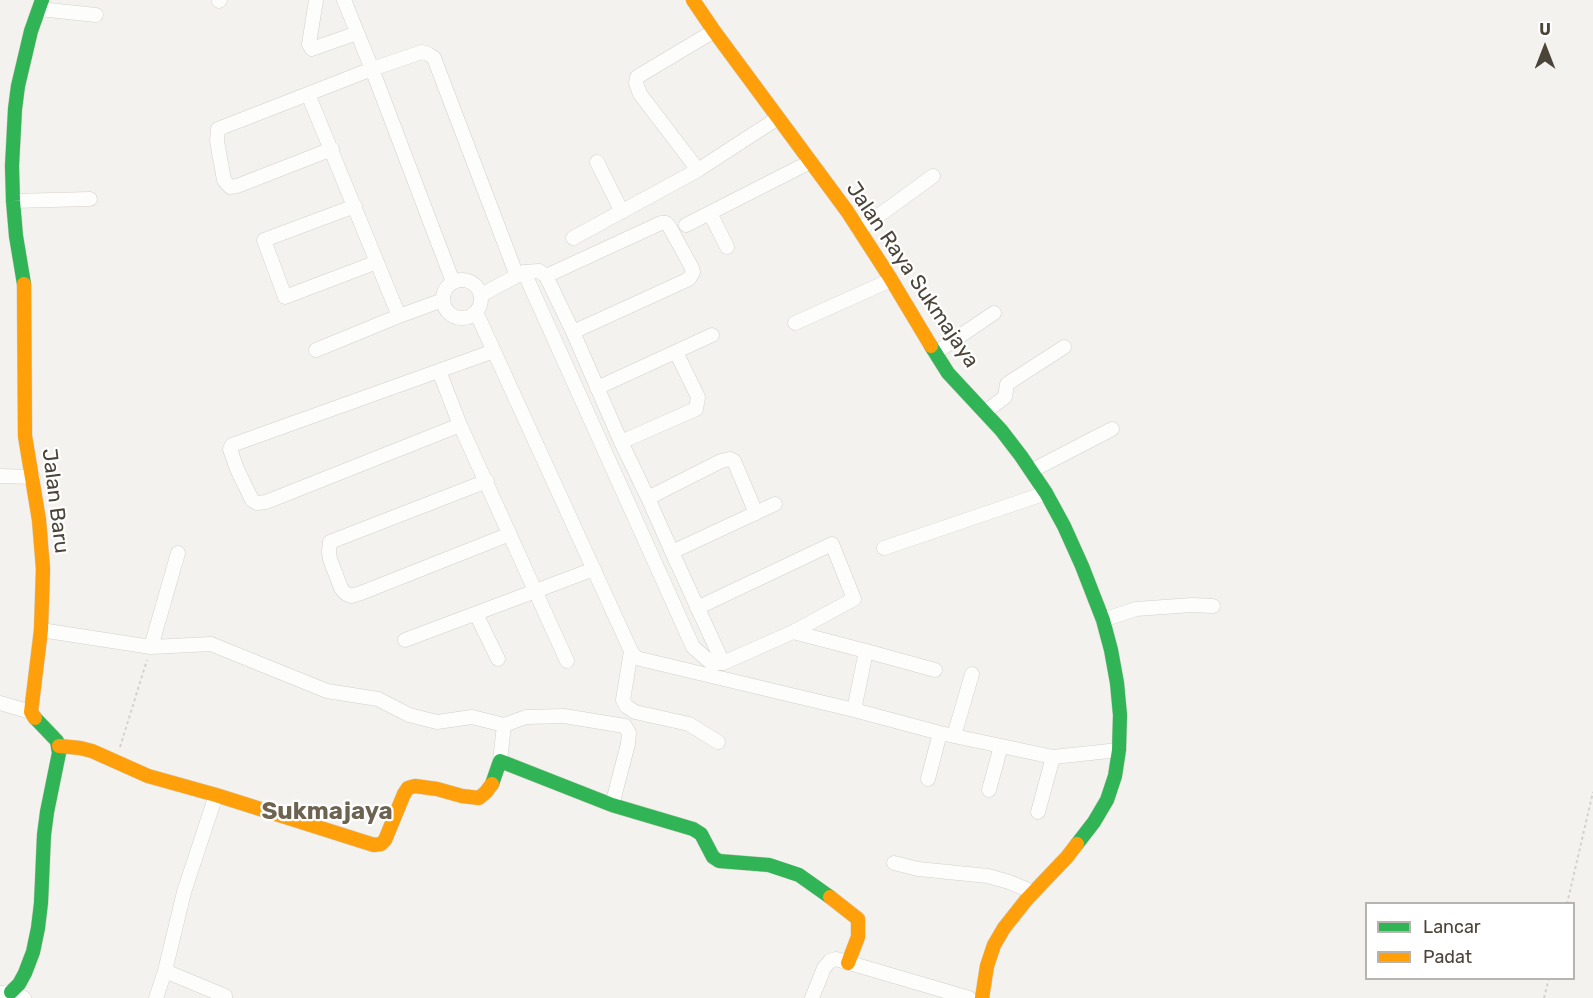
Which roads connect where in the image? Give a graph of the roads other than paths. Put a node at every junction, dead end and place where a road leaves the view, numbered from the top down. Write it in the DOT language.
graph roads {
  1 [pos="316,0"];
  2 [pos="344,0"];
  3 [pos="693,0"];
  4 [pos="40,4"];
  5 [pos="96,15"];
  6 [pos="714,31"];
  7 [pos="357,33"];
  8 [pos="372,69"];
  9 [pos="308,94"];
  10 [pos="0,107"];
  11 [pos="15,109"];
  12 [pos="778,118"];
  13 [pos="332,149"];
  14 [pos="597,162"];
  15 [pos="810,162"];
  16 [pos="698,170"];
  17 [pos="933,176"];
  18 [pos="90,199"];
  19 [pos="13,201"];
  20 [pos="355,206"];
  21 [pos="622,212"];
  22 [pos="710,213"];
  23 [pos="687,225"];
  24 [pos="859,230"];
  25 [pos="573,238"];
  26 [pos="727,247"];
  27 [pos="377,262"];
  28 [pos="521,274"];
  29 [pos="546,276"];
  30 [pos="891,280"];
  31 [pos="453,282"];
  32 [pos="481,295"];
  33 [pos="444,300"];
  34 [pos="476,312"];
  35 [pos="994,313"];
  36 [pos="399,316"];
  37 [pos="795,323"];
  38 [pos="573,332"];
  39 [pos="712,335"];
  40 [pos="1064,347"];
  41 [pos="316,350"];
  42 [pos="494,351"];
  43 [pos="676,352"];
  44 [pos="934,353"];
  45 [pos="439,371"];
  46 [pos="597,388"];
  47 [pos="985,412"];
  48 [pos="460,425"];
  49 [pos="1112,429"];
  50 [pos="621,442"];
  51 [pos="1031,471"];
  52 [pos="0,477"];
  53 [pos="33,477"];
  54 [pos="487,481"];
  55 [pos="1046,493"];
  56 [pos="648,498"];
  57 [pos="775,504"];
  58 [pos="756,513"];
  59 [pos="510,534"];
  60 [pos="884,548"];
  61 [pos="672,552"];
  62 [pos="178,553"];
  63 [pos="594,569"];
  64 [pos="535,591"];
  65 [pos="1213,606"];
  66 [pos="697,608"];
  67 [pos="476,614"];
  68 [pos="1103,620"];
  69 [pos="41,630"];
  70 [pos="793,632"];
  71 [pos="405,640"];
  72 [pos="151,647"];
  73 [pos="631,651"];
  74 [pos="866,651"];
  75 [pos="498,659"];
  76 [pos="567,661"];
  77 [pos="723,663"];
  78 [pos="935,670"];
  79 [pos="972,674"];
  80 [pos="0,703"];
  81 [pos="854,710"];
  82 [pos="31,712"];
  83 [pos="504,725"];
  84 [pos="947,734"];
  85 [pos="718,742"];
  86 [pos="58,746"];
  87 [pos="1001,746"];
  88 [pos="1119,750"];
  89 [pos="1053,757"];
  90 [pos="500,761"];
  91 [pos="928,779"];
  92 [pos="989,790"];
  93 [pos="216,795"];
  94 [pos="612,806"];
  95 [pos="1038,812"];
  96 [pos="894,863"];
  97 [pos="1033,892"];
  98 [pos="848,963"];
  99 [pos="165,971"];
  100 [pos="11,994"];
  101 [pos="156,998"];
  102 [pos="225,998"];
  103 [pos="812,998"];
  104 [pos="969,998"];
  105 [pos="982,998"];
  1 -- 7 [label="street"];
  2 -- 7 [label="street"];
  3 -- 6 [label="street, Jalan Raya Sukmajaya"];
  4 -- 5 [label="street"];
  4 -- 11 [label="street, Jalan Baru"];
  6 -- 12 [label="street, Jalan Raya Sukmajaya"];
  6 -- 16 [label="street"];
  7 -- 8 [label="street"];
  8 -- 9 [label="street"];
  8 -- 28 [label="street"];
  8 -- 31 [label="street"];
  9 -- 13 [label="street"];
  9 -- 13 [label="street"];
  10 -- 11 [label="street"];
  11 -- 19 [label="street, Jalan Baru"];
  12 -- 15 [label="street, Jalan Raya Sukmajaya"];
  12 -- 16 [label="street"];
  13 -- 20 [label="street"];
  14 -- 21 [label="street"];
  15 -- 22 [label="street"];
  15 -- 24 [label="street, Jalan Raya Sukmajaya"];
  16 -- 21 [label="street"];
  17 -- 24 [label="street"];
  18 -- 19 [label="street"];
  19 -- 53 [label="street, Jalan Baru"];
  20 -- 27 [label="street"];
  20 -- 27 [label="street"];
  21 -- 25 [label="street"];
  22 -- 23 [label="street"];
  22 -- 26 [label="street"];
  24 -- 30 [label="street, Jalan Raya Sukmajaya"];
  27 -- 36 [label="street"];
  28 -- 29 [label="street"];
  28 -- 32 [label="street"];
  28 -- 77 [label="street"];
  29 -- 38 [label="street"];
  29 -- 38 [label="street"];
  30 -- 37 [label="street"];
  30 -- 44 [label="street, Jalan Raya Sukmajaya"];
  31 -- 32 [label="street"];
  31 -- 33 [label="street"];
  32 -- 34 [label="street"];
  33 -- 34 [label="street"];
  33 -- 36 [label="street"];
  34 -- 42 [label="street"];
  35 -- 44 [label="street"];
  36 -- 41 [label="street"];
  38 -- 46 [label="street"];
  39 -- 43 [label="street"];
  40 -- 47 [label="street"];
  42 -- 45 [label="street"];
  42 -- 63 [label="street"];
  43 -- 46 [label="street"];
  43 -- 50 [label="street"];
  44 -- 47 [label="street, Jalan Raya Sukmajaya"];
  45 -- 48 [label="street"];
  45 -- 48 [label="street"];
  46 -- 50 [label="street"];
  47 -- 51 [label="street, Jalan Raya Sukmajaya"];
  48 -- 54 [label="street"];
  49 -- 51 [label="street"];
  50 -- 56 [label="street"];
  51 -- 55 [label="street, Jalan Raya Sukmajaya"];
  52 -- 53 [label="street"];
  53 -- 69 [label="street, Jalan Baru"];
  54 -- 59 [label="street"];
  54 -- 59 [label="street"];
  55 -- 60 [label="street"];
  55 -- 68 [label="street, Jalan Raya Sukmajaya"];
  56 -- 58 [label="street"];
  56 -- 61 [label="street"];
  57 -- 58 [label="street"];
  58 -- 61 [label="street"];
  59 -- 64 [label="street"];
  61 -- 66 [label="street"];
  62 -- 72 [label="street"];
  63 -- 64 [label="street"];
  63 -- 73 [label="street"];
  64 -- 67 [label="street"];
  64 -- 76 [label="street"];
  65 -- 68 [label="street"];
  66 -- 70 [label="street"];
  66 -- 77 [label="street"];
  67 -- 71 [label="street"];
  67 -- 75 [label="street"];
  68 -- 88 [label="street, Jalan Raya Sukmajaya"];
  69 -- 72 [label="street"];
  69 -- 82 [label="street, Jalan Baru"];
  70 -- 74 [label="street"];
  70 -- 77 [label="street"];
  72 -- 83 [label="street"];
  73 -- 81 [label="street"];
  73 -- 85 [label="street"];
  74 -- 78 [label="street"];
  74 -- 81 [label="street"];
  79 -- 84 [label="street"];
  80 -- 82 [label="street"];
  81 -- 84 [label="street"];
  82 -- 86 [label="street"];
  83 -- 90 [label="street"];
  83 -- 94 [label="street"];
  84 -- 87 [label="street"];
  84 -- 91 [label="street"];
  86 -- 93 [label="street"];
  86 -- 100 [label="street"];
  87 -- 89 [label="street"];
  87 -- 92 [label="street"];
  88 -- 89 [label="street"];
  88 -- 97 [label="street, Jalan Raya Sukmajaya"];
  89 -- 95 [label="street"];
  90 -- 93 [label="street"];
  90 -- 94 [label="street"];
  93 -- 99 [label="street"];
  94 -- 98 [label="street"];
  96 -- 97 [label="street"];
  97 -- 105 [label="street, Jalan Raya Sukmajaya"];
  98 -- 103 [label="street"];
  98 -- 104 [label="street"];
  99 -- 101 [label="street"];
  99 -- 102 [label="street"];
}
